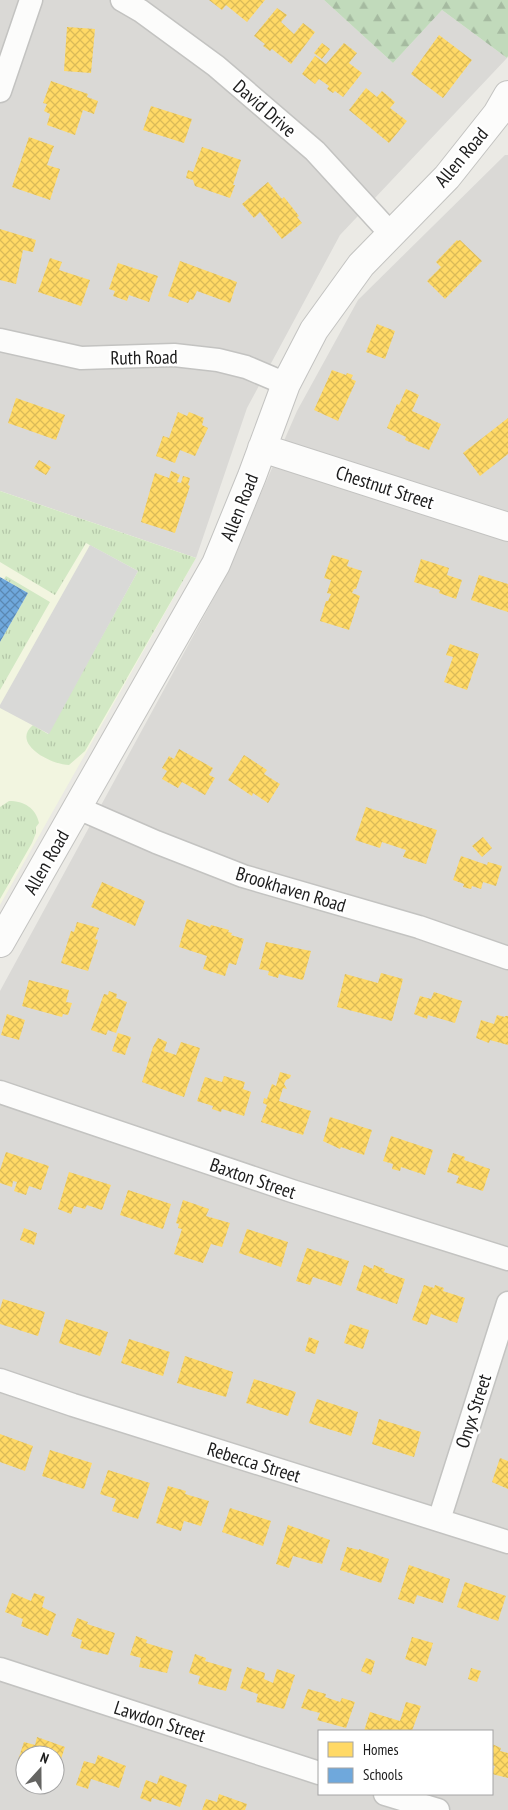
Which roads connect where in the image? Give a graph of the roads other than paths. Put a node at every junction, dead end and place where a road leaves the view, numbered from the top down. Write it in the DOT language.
graph roads {
  1 [pos="31,0"];
  2 [pos="122,0"];
  3 [pos="0,91"];
  4 [pos="508,95"];
  5 [pos="391,234"];
  6 [pos="0,340"];
  7 [pos="286,384"];
  8 [pos="262,448"];
  9 [pos="508,527"];
  10 [pos="78,808"];
  11 [pos="0,943"];
  12 [pos="508,958"];
  13 [pos="0,1092"];
  14 [pos="508,1259"];
  15 [pos="508,1303"];
  16 [pos="0,1380"];
  17 [pos="439,1520"];
  18 [pos="508,1542"];
  19 [pos="0,1669"];
  20 [pos="318,1773"];
  21 [pos="388,1795"];
  22 [pos="438,1810"];
  1 -- 3 [label="street"];
  2 -- 5 [label="street, David Drive"];
  4 -- 5 [label="street, Allen Road"];
  5 -- 7 [label="street, Allen Road"];
  6 -- 7 [label="street, Ruth Road"];
  7 -- 8 [label="street, Allen Road"];
  8 -- 9 [label="street, Chestnut Street"];
  8 -- 10 [label="street, Allen Road"];
  10 -- 11 [label="street, Allen Road"];
  10 -- 12 [label="street, Brookhaven Road"];
  13 -- 14 [label="street, Baxton Street"];
  15 -- 17 [label="street, Onyx Street"];
  16 -- 17 [label="street, Rebecca Street"];
  17 -- 18 [label="street, Rebecca Street"];
  19 -- 20 [label="street, Lawdon Street"];
  21 -- 22 [label="street"];
}
